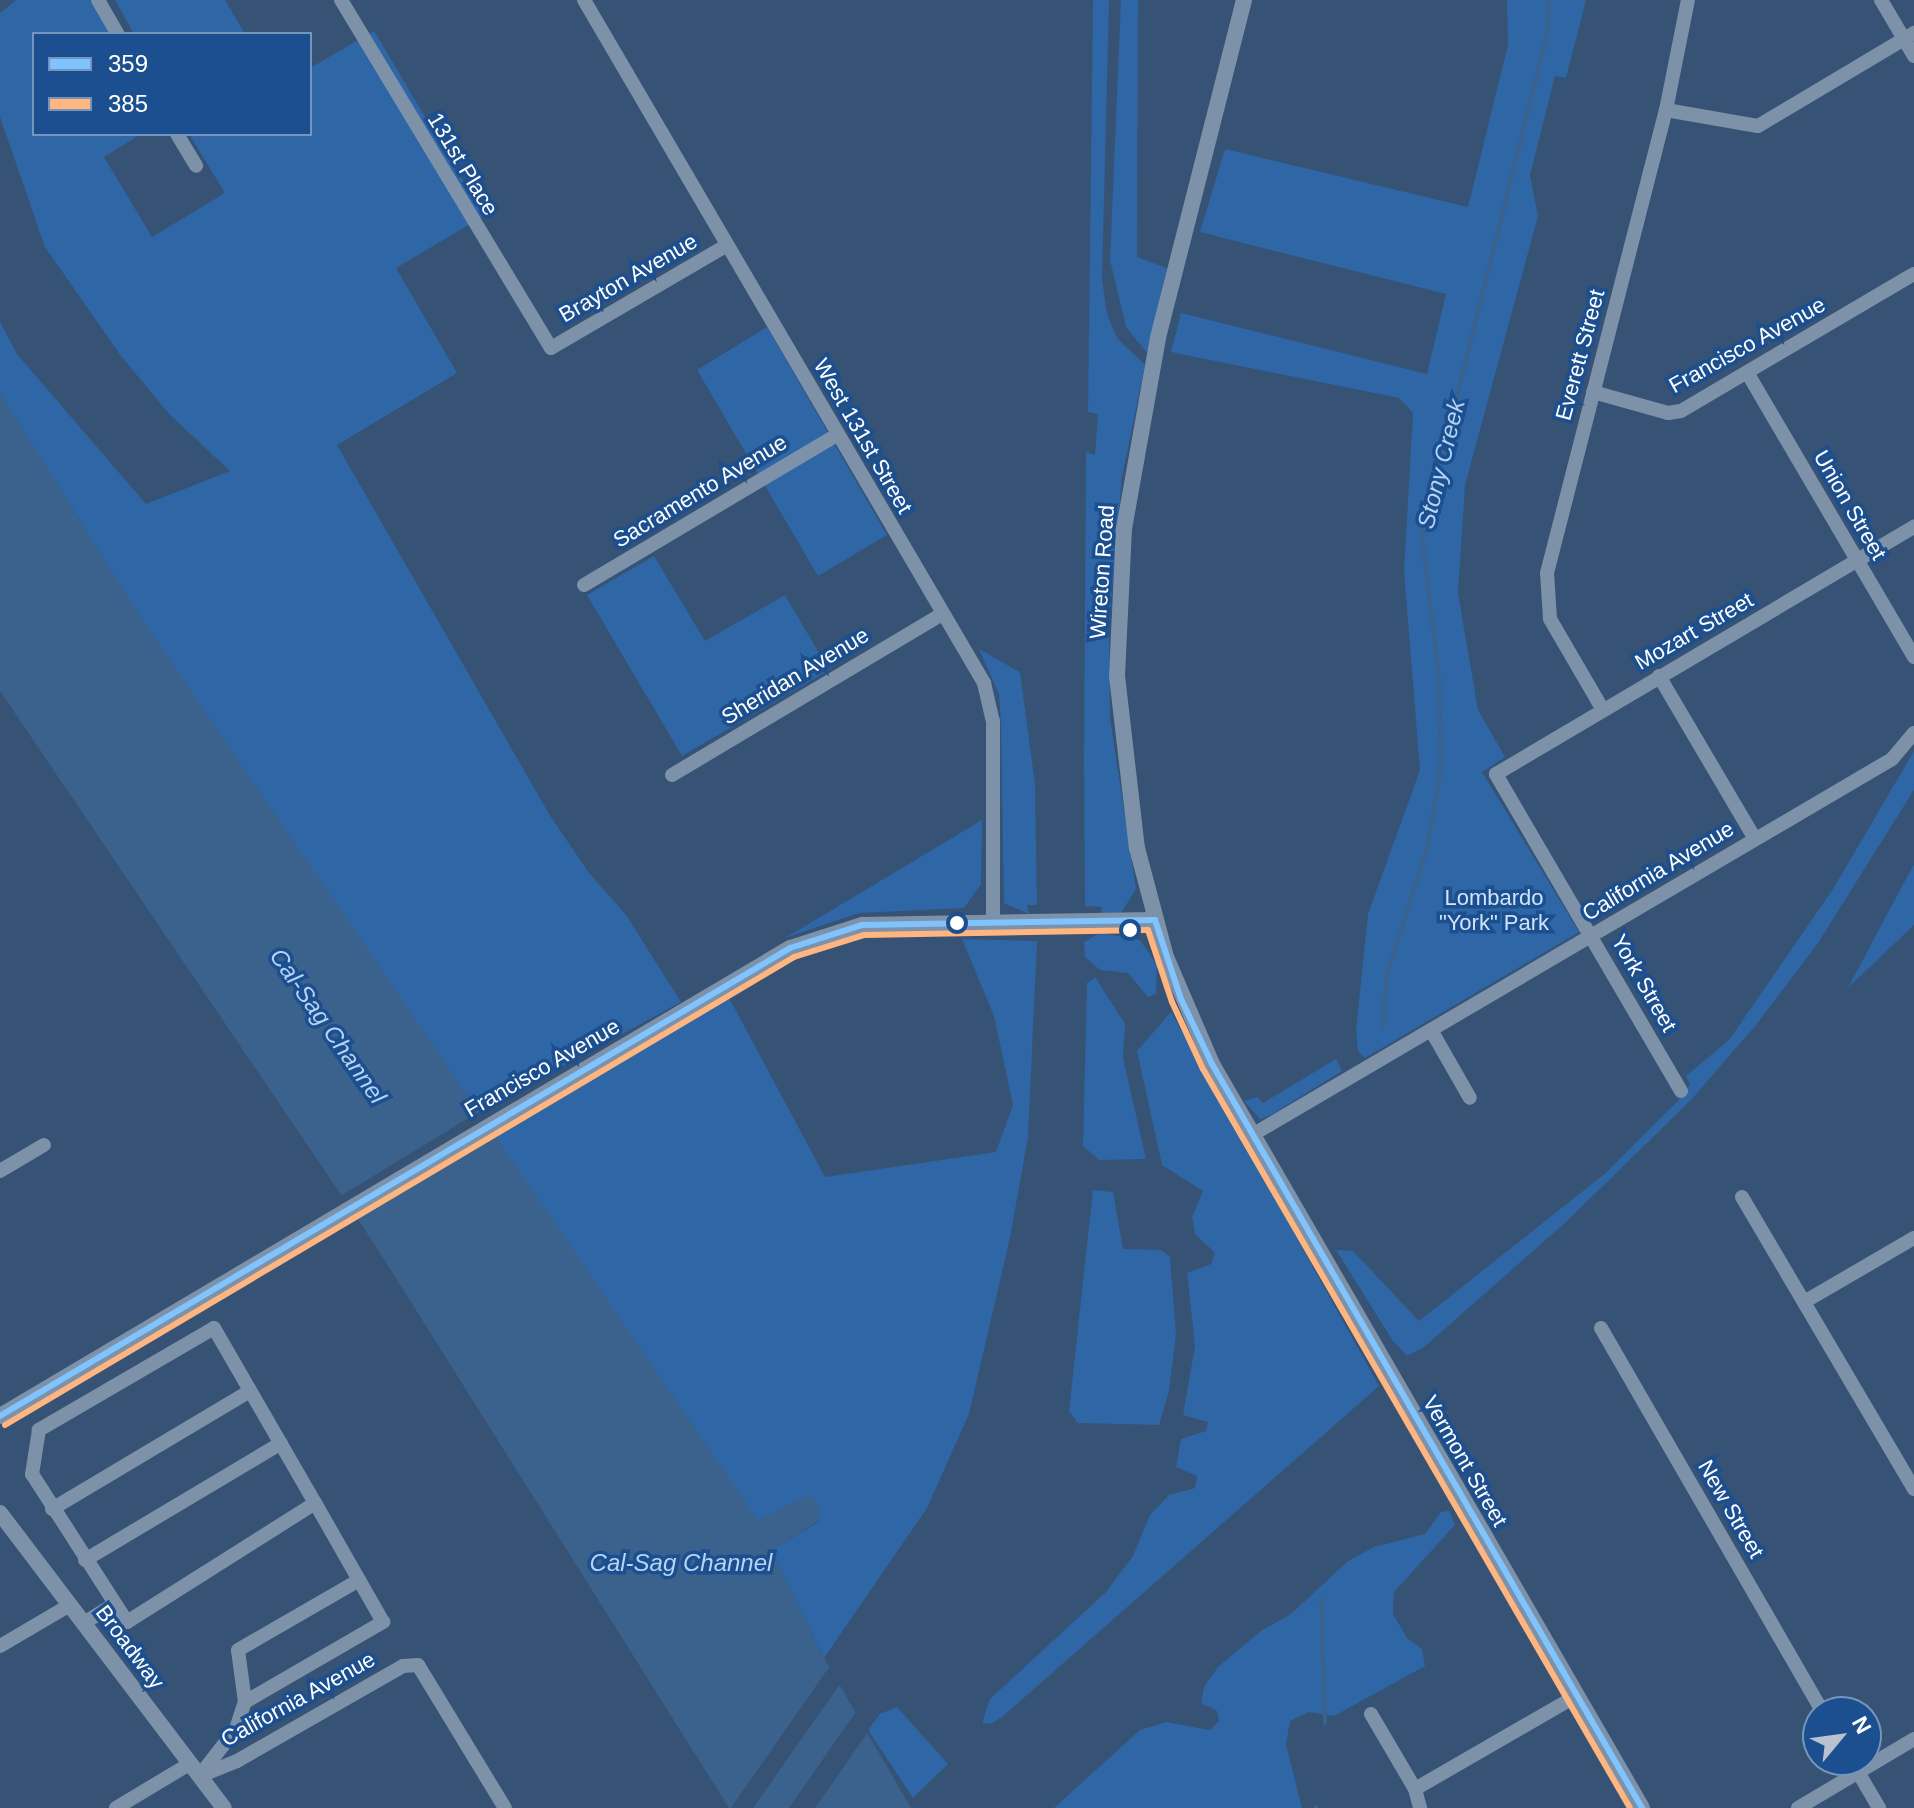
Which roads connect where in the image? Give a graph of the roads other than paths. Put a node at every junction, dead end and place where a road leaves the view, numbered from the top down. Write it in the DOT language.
graph roads {
  1 [pos="98,0"];
  2 [pos="341,0"];
  3 [pos="584,0"];
  4 [pos="1244,0"];
  5 [pos="1688,0"];
  6 [pos="1881,0"];
  7 [pos="117,32"];
  8 [pos="1909,36"];
  9 [pos="1914,56"];
  10 [pos="1666,110"];
  11 [pos="178,136"];
  12 [pos="196,166"];
  13 [pos="727,245"];
  14 [pos="1914,274"];
  15 [pos="551,348"];
  16 [pos="1748,374"];
  17 [pos="1593,392"];
  18 [pos="837,435"];
  19 [pos="1914,527"];
  20 [pos="1857,561"];
  21 [pos="584,585"];
  22 [pos="942,614"];
  23 [pos="1914,657"];
  24 [pos="1659,676"];
  25 [pos="1603,710"];
  26 [pos="1914,733"];
  27 [pos="1496,774"];
  28 [pos="672,775"];
  29 [pos="1755,839"];
  30 [pos="1155,920"];
  31 [pos="993,925"];
  32 [pos="1592,937"];
  33 [pos="1431,1030"];
  34 [pos="1681,1091"];
  35 [pos="1470,1098"];
  36 [pos="1252,1135"];
  37 [pos="44,1145"];
  38 [pos="0,1171"];
  39 [pos="1742,1197"];
  40 [pos="1914,1238"];
  41 [pos="1804,1302"];
  42 [pos="1601,1328"];
  43 [pos="250,1391"];
  44 [pos="0,1416"];
  45 [pos="281,1443"];
  46 [pos="1914,1489"];
  47 [pos="315,1503"];
  48 [pos="52,1509"];
  49 [pos="0,1513"];
  50 [pos="85,1560"];
  51 [pos="359,1580"];
  52 [pos="114,1604"];
  53 [pos="70,1605"];
  54 [pos="84,1623"];
  55 [pos="0,1646"];
  56 [pos="1576,1696"];
  57 [pos="1814,1696"];
  58 [pos="245,1702"];
  59 [pos="1371,1714"];
  60 [pos="1914,1739"];
  61 [pos="1882,1753"];
  62 [pos="195,1770"];
  63 [pos="1841,1776"];
  64 [pos="1860,1776"];
  65 [pos="1415,1789"];
  66 [pos="116,1808"];
  67 [pos="224,1808"];
  68 [pos="505,1808"];
  69 [pos="1420,1808"];
  70 [pos="1642,1808"];
  71 [pos="1798,1808"];
  72 [pos="1879,1808"];
  1 -- 7 [label="street"];
  2 -- 15 [label="street, 131st Place"];
  3 -- 13 [label="street, West 131st Street"];
  4 -- 30 [label="street, Wireton Road"];
  5 -- 10 [label="street, Everett Street"];
  6 -- 8 [label="street"];
  8 -- 9 [label="street"];
  8 -- 10 [label="street"];
  10 -- 17 [label="street, Everett Street"];
  11 -- 12 [label="street"];
  13 -- 15 [label="street, Brayton Avenue"];
  13 -- 18 [label="street, West 131st Street"];
  14 -- 16 [label="street, Francisco Avenue"];
  16 -- 17 [label="street, Francisco Avenue"];
  16 -- 20 [label="street, Union Street"];
  17 -- 25 [label="street, Everett Street"];
  18 -- 21 [label="street, Sacramento Avenue"];
  18 -- 22 [label="street, West 131st Street"];
  19 -- 20 [label="street, Mozart Street"];
  20 -- 23 [label="street, Union Street"];
  20 -- 24 [label="street, Mozart Street"];
  22 -- 28 [label="street, Sheridan Avenue"];
  22 -- 31 [label="street, West 131st Street"];
  24 -- 25 [label="street, Mozart Street"];
  24 -- 29 [label="street"];
  25 -- 27 [label="street, Mozart Street"];
  26 -- 29 [label="street, California Avenue"];
  27 -- 32 [label="street, York Street"];
  29 -- 32 [label="street, California Avenue"];
  30 -- 31 [label="street, Francisco Avenue"];
  30 -- 36 [label="street, Wireton Road"];
  31 -- 44 [label="street, Francisco Avenue"];
  32 -- 33 [label="street, California Avenue"];
  32 -- 34 [label="street, York Street"];
  33 -- 35 [label="street"];
  33 -- 36 [label="street, California Avenue"];
  36 -- 56 [label="street, Vermont Street"];
  37 -- 38 [label="street"];
  39 -- 41 [label="street"];
  40 -- 41 [label="street"];
  41 -- 46 [label="street"];
  42 -- 57 [label="street, New Street"];
  43 -- 45 [label="street"];
  43 -- 48 [label="street"];
  43 -- 48 [label="street"];
  45 -- 47 [label="street"];
  45 -- 50 [label="street"];
  47 -- 51 [label="street"];
  47 -- 52 [label="street"];
  48 -- 50 [label="street"];
  49 -- 53 [label="street, Broadway"];
  50 -- 52 [label="street"];
  51 -- 58 [label="street"];
  51 -- 58 [label="street"];
  52 -- 54 [label="street"];
  53 -- 54 [label="street, Broadway"];
  53 -- 55 [label="street"];
  54 -- 62 [label="street, Broadway"];
  56 -- 65 [label="street"];
  56 -- 70 [label="street, Vermont Street"];
  58 -- 62 [label="street"];
  59 -- 65 [label="street"];
  60 -- 61 [label="street"];
  62 -- 66 [label="street, California Avenue"];
  62 -- 67 [label="street, Broadway"];
  62 -- 68 [label="street, California Avenue"];
  63 -- 71 [label="street"];
  64 -- 72 [label="street"];
  65 -- 69 [label="street"];
}
